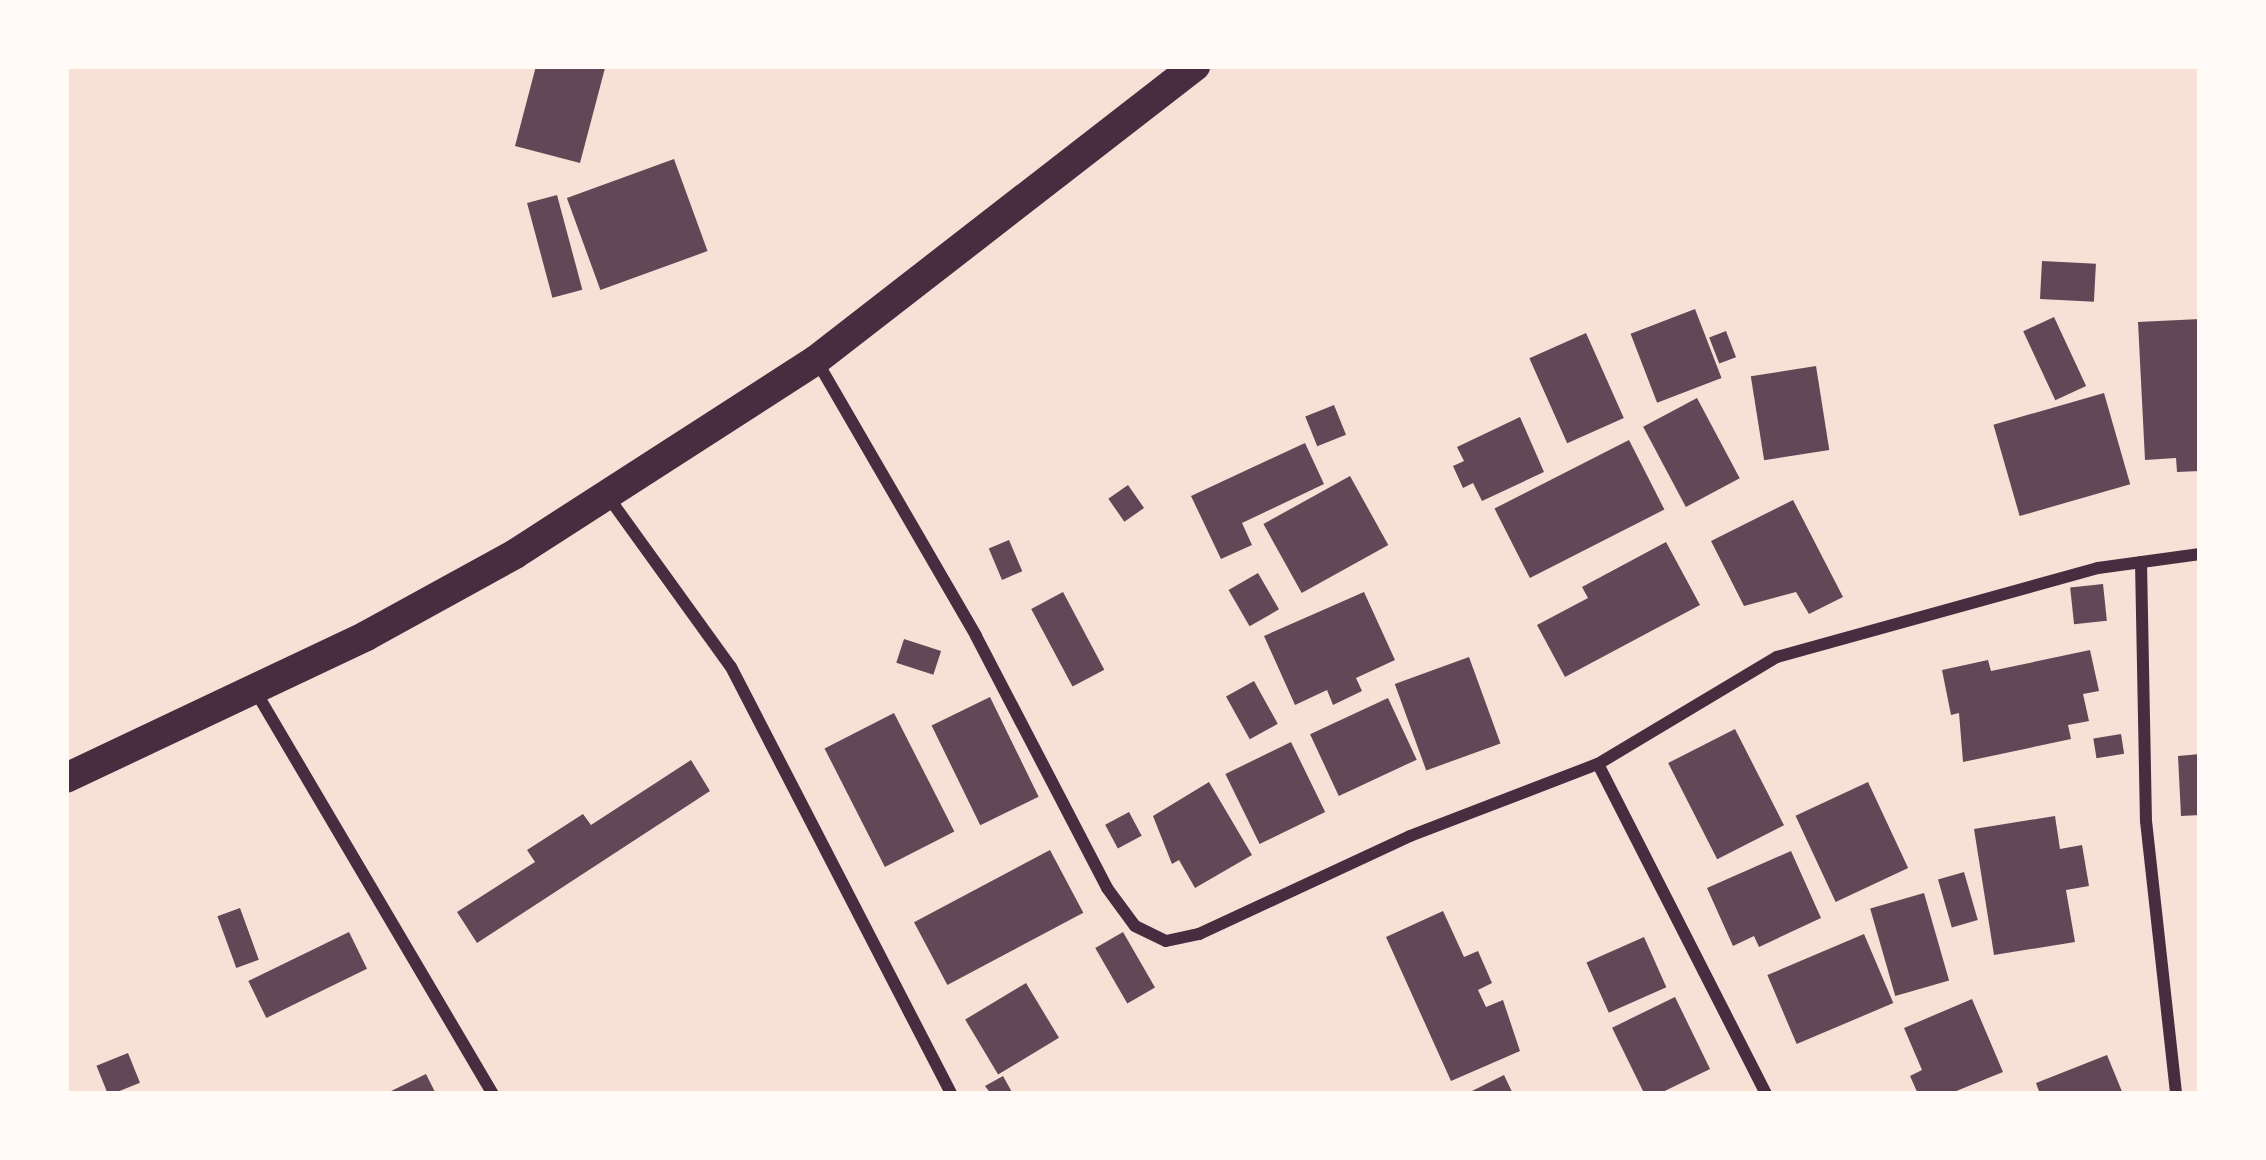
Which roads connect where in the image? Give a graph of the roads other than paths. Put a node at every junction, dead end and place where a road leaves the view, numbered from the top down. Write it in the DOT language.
graph roads {
  1 [pos="1195,66"];
  2 [pos="816,359"];
  3 [pos="607,495"];
  4 [pos="2200,554"];
  5 [pos="2141,562"];
  6 [pos="254,690"];
  7 [pos="1598,764"];
  8 [pos="66,778"];
  9 [pos="493,1094"];
  10 [pos="951,1094"];
  11 [pos="1766,1094"];
  12 [pos="2176,1094"];
  1 -- 2 [label="main road"];
  2 -- 3 [label="main road"];
  2 -- 7 [label="street"];
  3 -- 6 [label="main road"];
  3 -- 10 [label="street"];
  4 -- 5 [label="street"];
  5 -- 7 [label="street"];
  5 -- 12 [label="street"];
  6 -- 8 [label="main road"];
  6 -- 9 [label="street"];
  7 -- 11 [label="street"];
}
